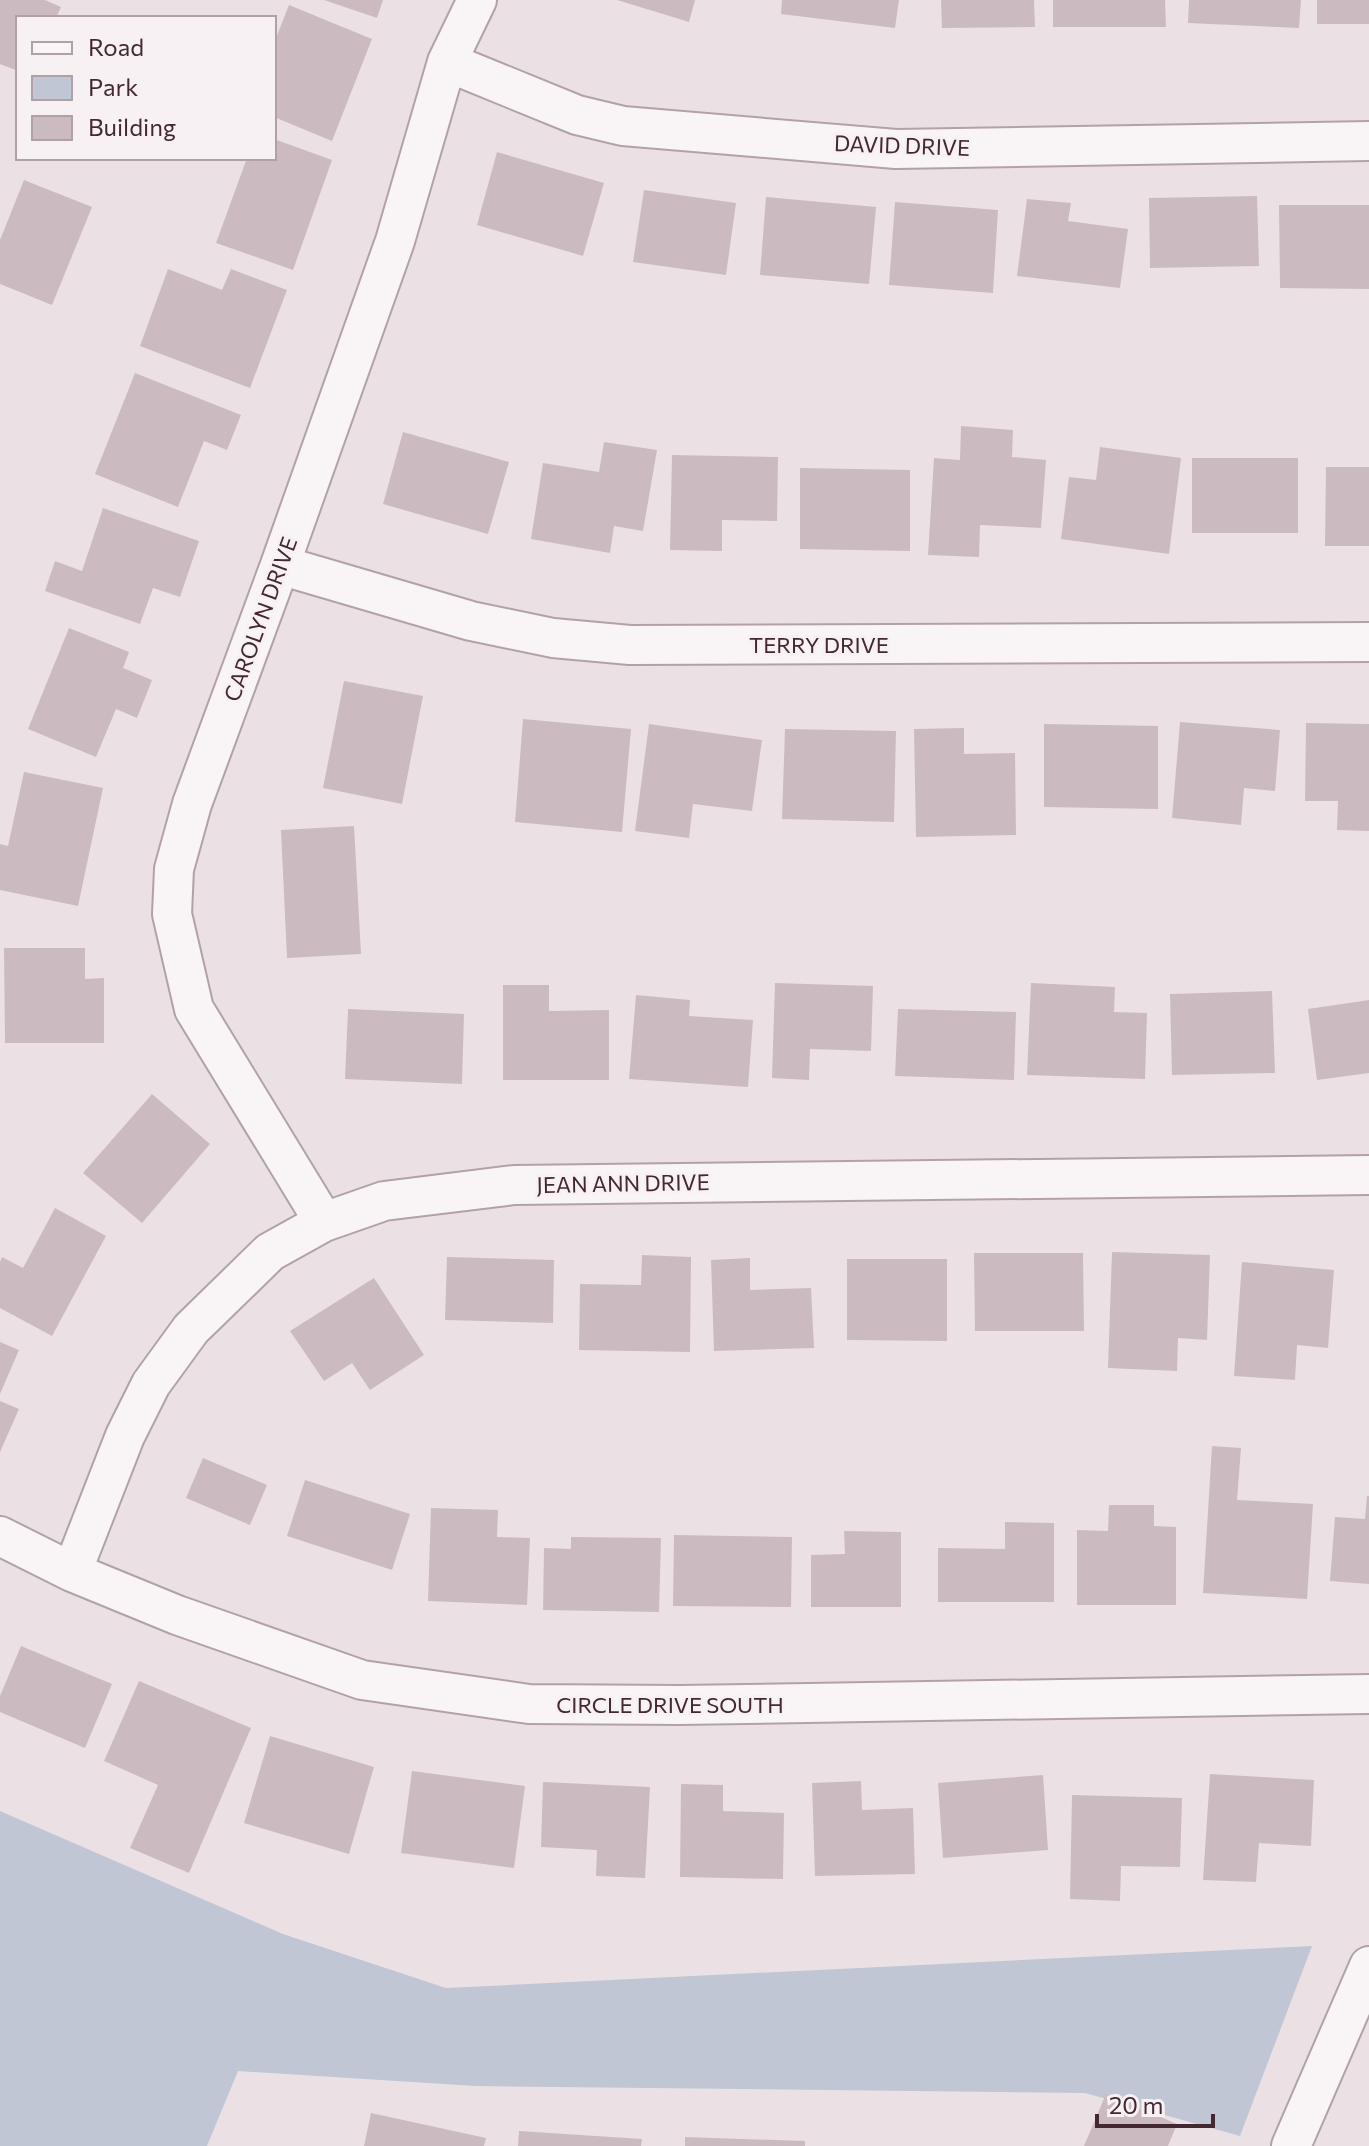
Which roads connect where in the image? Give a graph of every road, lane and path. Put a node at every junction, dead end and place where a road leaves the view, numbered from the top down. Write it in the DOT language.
graph roads {
  1 [pos="477,0"];
  2 [pos="447,62"];
  3 [pos="1369,141"];
  4 [pos="280,565"];
  5 [pos="1369,642"];
  6 [pos="1369,1175"];
  7 [pos="324,1222"];
  8 [pos="0,1536"];
  9 [pos="72,1572"];
  10 [pos="1369,1694"];
  11 [pos="1369,1966"];
  12 [pos="1291,2146"];
  1 -- 2 [label="street, CAROLYN DRIVE"];
  2 -- 3 [label="street, DAVID DRIVE"];
  2 -- 4 [label="street, CAROLYN DRIVE"];
  4 -- 5 [label="street, TERRY DRIVE"];
  4 -- 7 [label="street, CAROLYN DRIVE"];
  6 -- 7 [label="street, JEAN ANN DRIVE"];
  7 -- 9 [label="street, JEAN ANN DRIVE"];
  8 -- 9 [label="street, CIRCLE DRIVE SOUTH"];
  9 -- 10 [label="street, CIRCLE DRIVE SOUTH"];
  11 -- 12 [label="street"];
}
